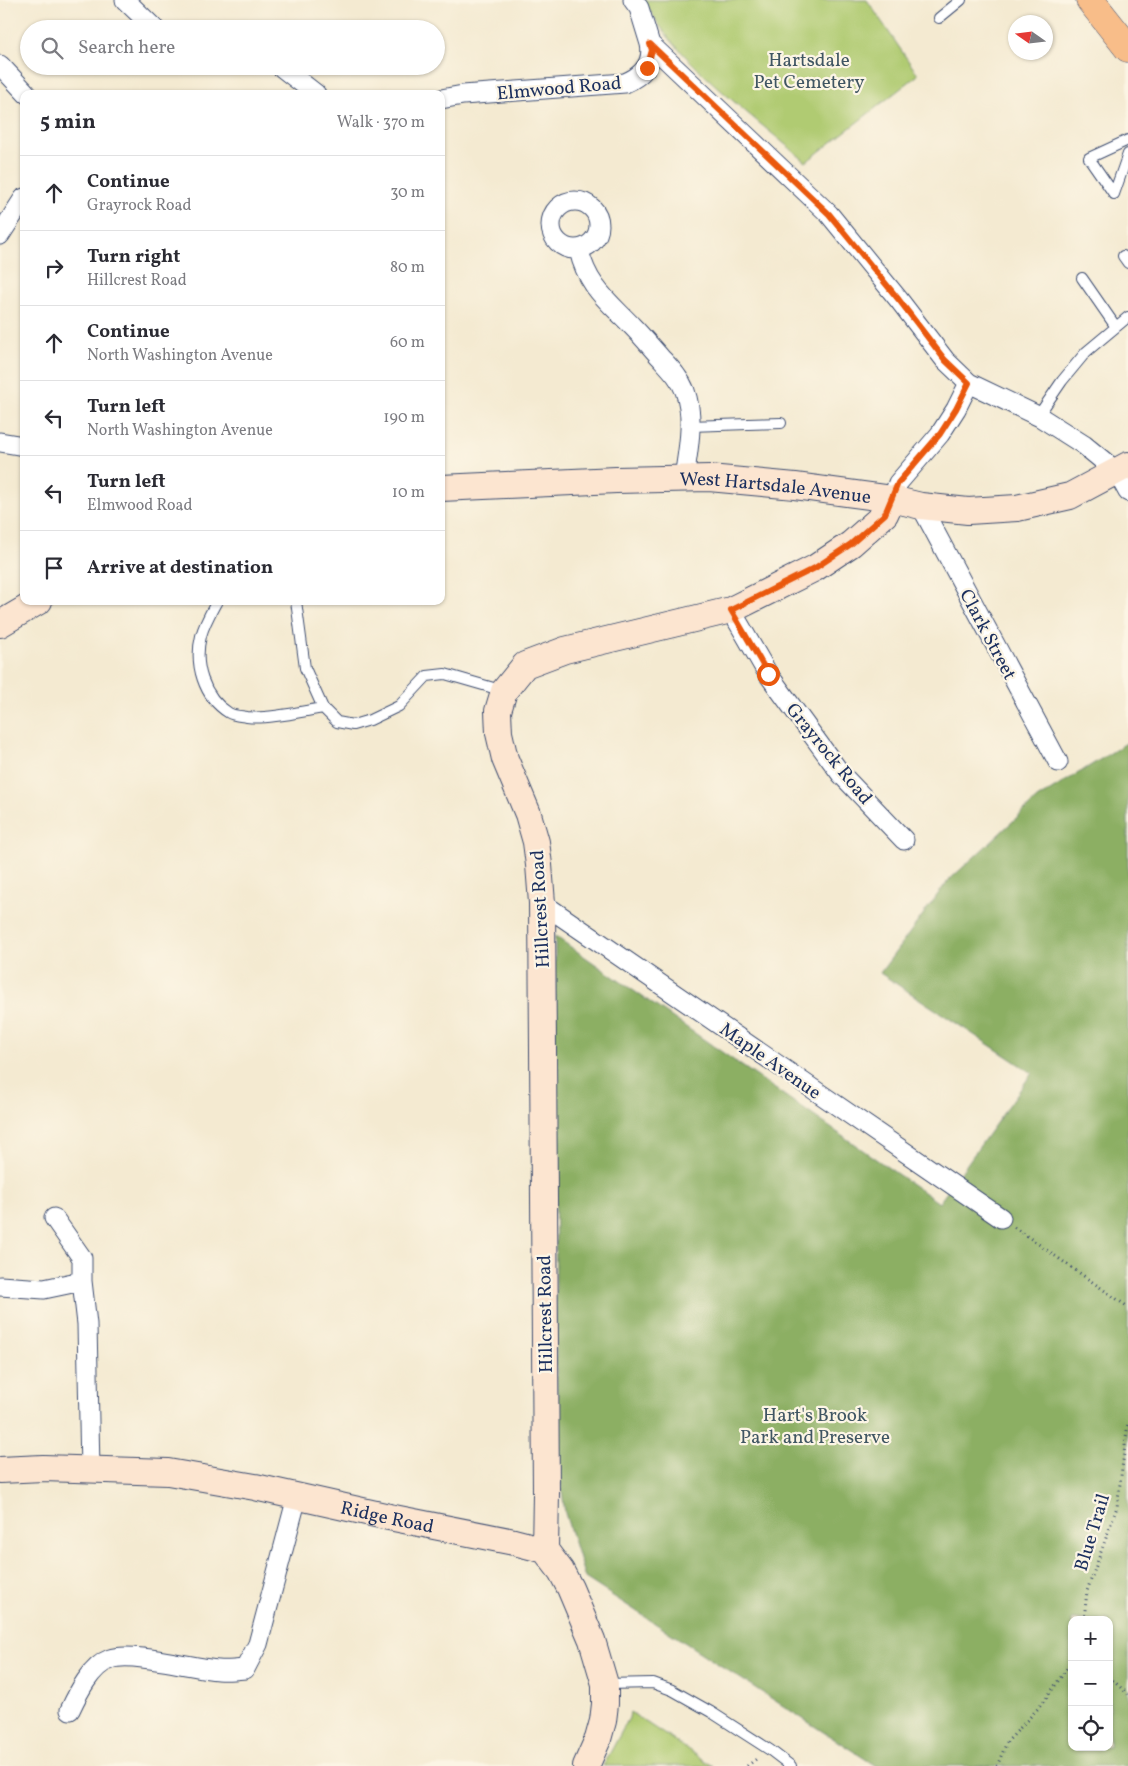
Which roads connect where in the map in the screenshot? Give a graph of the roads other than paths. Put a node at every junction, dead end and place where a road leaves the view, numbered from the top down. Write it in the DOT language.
graph roads {
  1 [pos="125,0"];
  2 [pos="633,0"];
  3 [pos="961,0"];
  4 [pos="1090,0"];
  5 [pos="939,18"];
  6 [pos="146,20"];
  7 [pos="650,44"];
  8 [pos="1128,48"];
  9 [pos="0,65"];
  10 [pos="292,75"];
  11 [pos="23,90"];
  12 [pos="311,90"];
  13 [pos="445,98"];
  14 [pos="1128,140"];
  15 [pos="1128,154"];
  16 [pos="20,204"];
  17 [pos="0,235"];
  18 [pos="579,250"];
  19 [pos="1082,278"];
  20 [pos="1128,317"];
  21 [pos="1116,327"];
  22 [pos="969,383"];
  23 [pos="1038,416"];
  24 [pos="781,423"];
  25 [pos="690,426"];
  26 [pos="0,442"];
  27 [pos="20,445"];
  28 [pos="1124,476"];
  29 [pos="684,478"];
  30 [pos="445,488"];
  31 [pos="892,499"];
  32 [pos="921,506"];
  33 [pos="32,605"];
  34 [pos="215,605"];
  35 [pos="297,605"];
  36 [pos="731,610"];
  37 [pos="0,624"];
  38 [pos="504,691"];
  39 [pos="323,708"];
  40 [pos="1058,762"];
  41 [pos="904,840"];
  42 [pos="542,903"];
  43 [pos="54,1218"];
  44 [pos="1001,1218"];
  45 [pos="82,1281"];
  46 [pos="0,1286"];
  47 [pos="0,1470"];
  48 [pos="90,1470"];
  49 [pos="297,1497"];
  50 [pos="545,1550"];
  51 [pos="604,1684"];
  52 [pos="70,1710"];
  53 [pos="586,1766"];
  54 [pos="791,1766"];
  1 -- 6 [label="street"];
  2 -- 7 [label="street"];
  3 -- 5 [label="lane"];
  4 -- 8 [label="main road"];
  7 -- 13 [label="street, Elmwood Road"];
  7 -- 22 [label="street"];
  9 -- 11 [label="street"];
  10 -- 12 [label="street"];
  14 -- 15 [label="lane"];
  16 -- 17 [label="street"];
  18 -- 25 [label="street"];
  19 -- 21 [label="lane"];
  20 -- 21 [label="lane"];
  21 -- 23 [label="lane"];
  22 -- 23 [label="street"];
  22 -- 31 [label="street"];
  23 -- 28 [label="street"];
  24 -- 25 [label="lane"];
  25 -- 29 [label="street"];
  26 -- 27 [label="street"];
  28 -- 32 [label="street, West Hartsdale Avenue"];
  29 -- 30 [label="street, West Hartsdale Avenue"];
  29 -- 31 [label="street, West Hartsdale Avenue"];
  31 -- 32 [label="street, West Hartsdale Avenue"];
  31 -- 36 [label="street, Hillcrest Road"];
  32 -- 40 [label="street, Clark Street"];
  33 -- 37 [label="street"];
  34 -- 39 [label="lane"];
  35 -- 39 [label="lane"];
  36 -- 38 [label="street, Hillcrest Road"];
  36 -- 41 [label="street, Grayrock Road"];
  38 -- 39 [label="lane"];
  38 -- 42 [label="street, Hillcrest Road"];
  42 -- 44 [label="street, Maple Avenue"];
  42 -- 50 [label="street, Hillcrest Road"];
  43 -- 45 [label="street"];
  45 -- 46 [label="street"];
  45 -- 48 [label="street"];
  47 -- 48 [label="street, Ridge Road"];
  48 -- 49 [label="street, Ridge Road"];
  49 -- 50 [label="street, Ridge Road"];
  49 -- 52 [label="street"];
  50 -- 51 [label="street"];
  51 -- 53 [label="street"];
  51 -- 54 [label="lane"];
}
